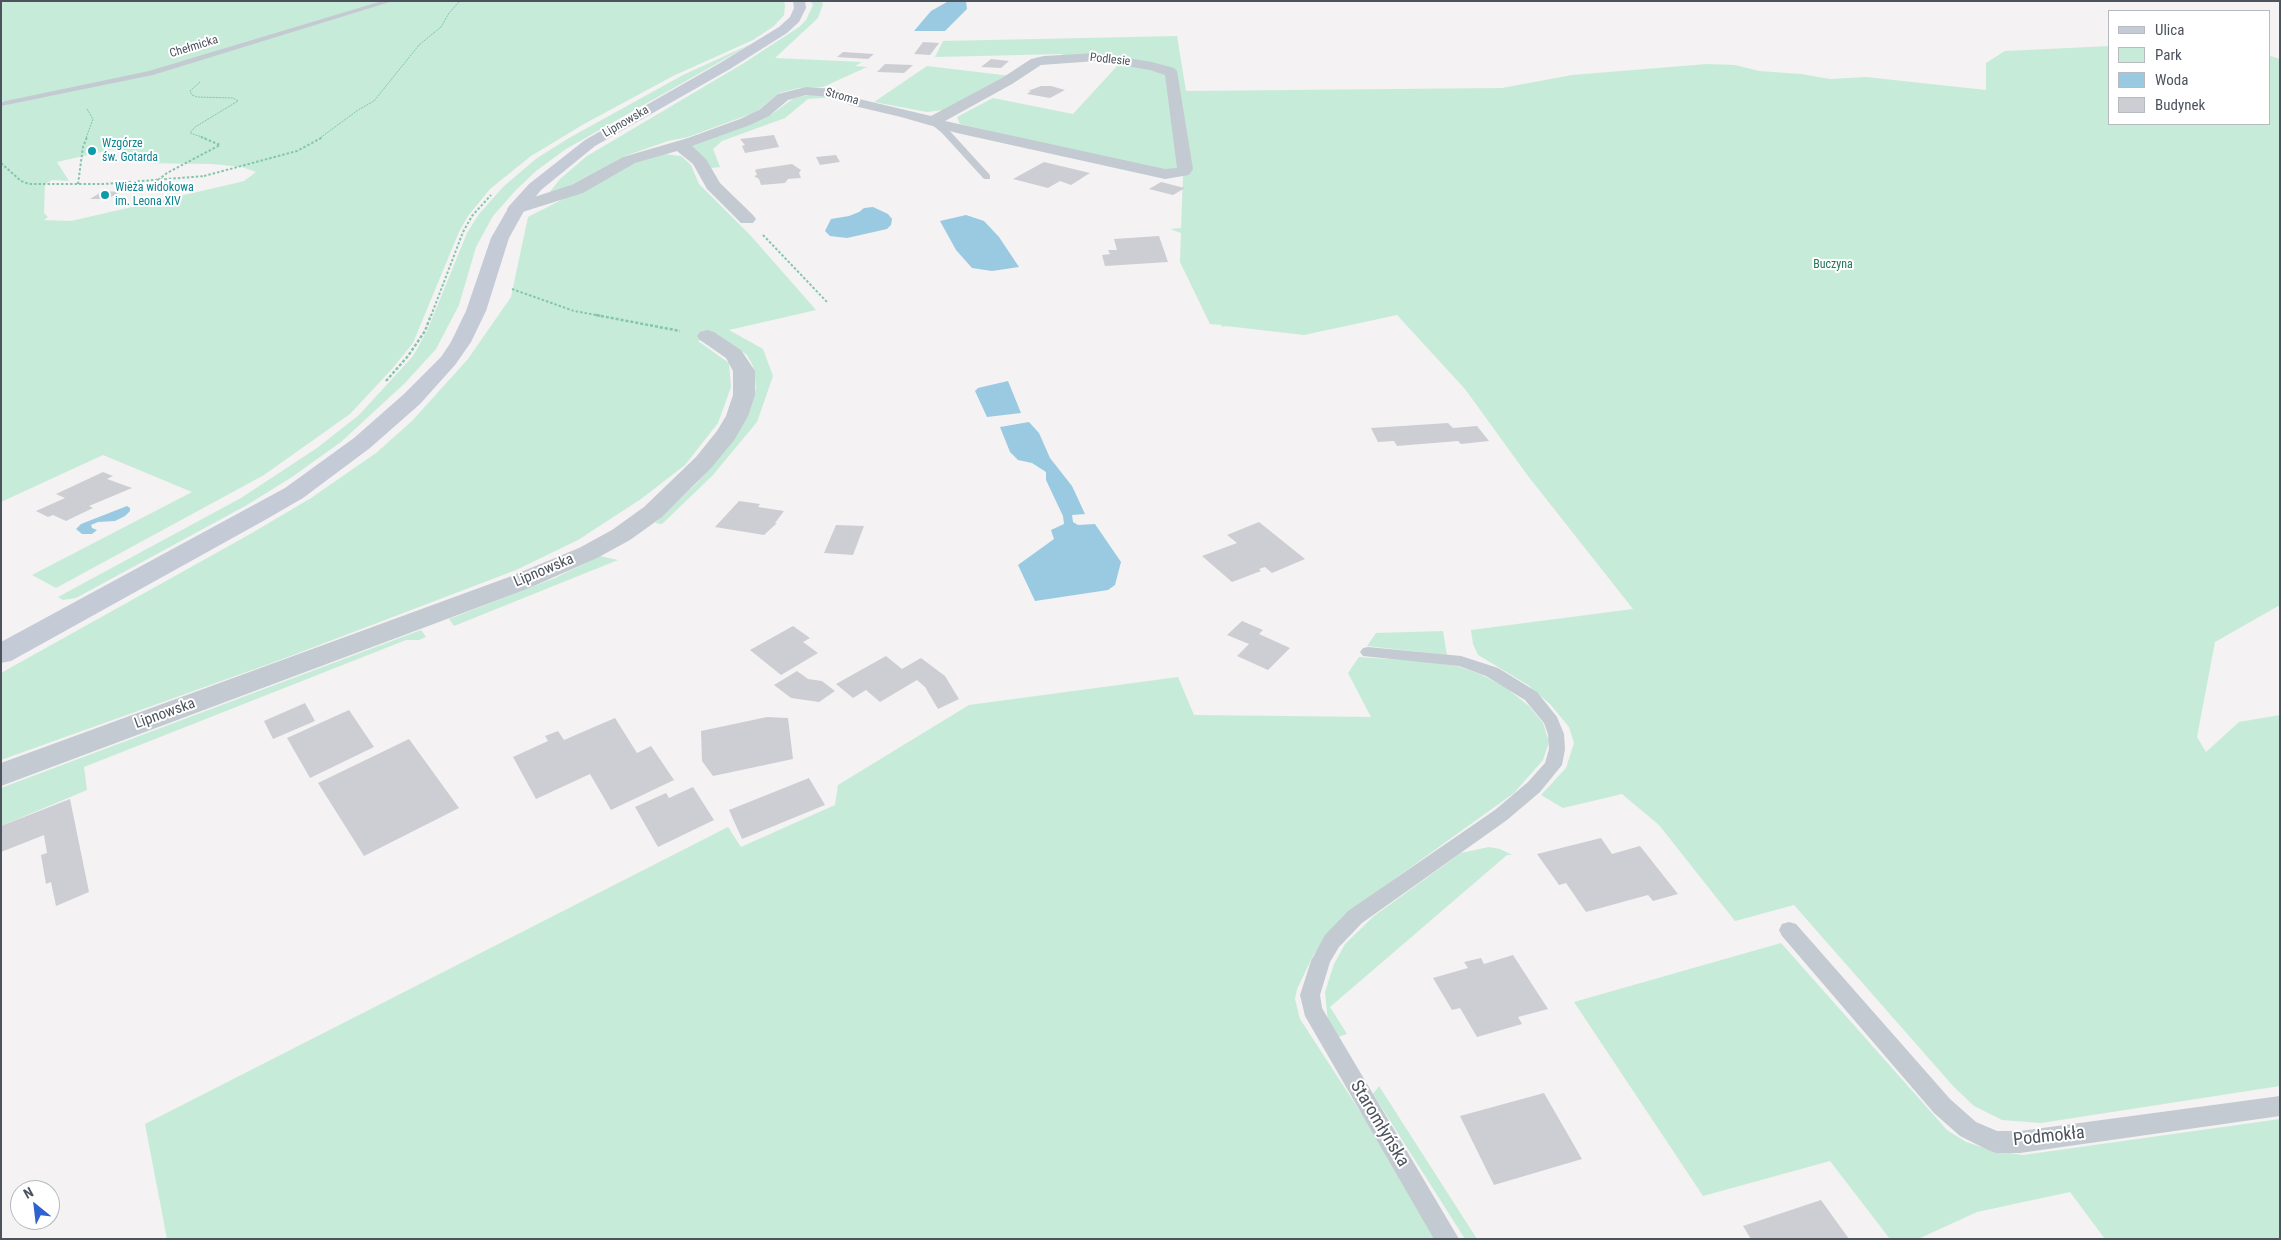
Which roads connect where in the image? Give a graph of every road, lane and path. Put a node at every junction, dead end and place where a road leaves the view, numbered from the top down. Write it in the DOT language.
graph roads {
  1 [pos="390,1"];
  2 [pos="460,1"];
  3 [pos="799,1"];
  4 [pos="198,58"];
  5 [pos="75,89"];
  6 [pos="1,104"];
  7 [pos="933,121"];
  8 [pos="678,145"];
  9 [pos="1,162"];
  10 [pos="1154,172"];
  11 [pos="213,175"];
  12 [pos="204,176"];
  13 [pos="987,177"];
  14 [pos="158,180"];
  15 [pos="78,184"];
  16 [pos="494,191"];
  17 [pos="516,209"];
  18 [pos="747,219"];
  19 [pos="486,278"];
  20 [pos="827,302"];
  21 [pos="707,336"];
  22 [pos="383,384"];
  23 [pos="1368,652"];
  24 [pos="1,654"];
  25 [pos="1,775"];
  26 [pos="1788,930"];
  27 [pos="2280,1106"];
  28 [pos="1447,1239"];
  1 -- 4 [label="lane, Chełmicka"];
  2 -- 12 [label="path"];
  3 -- 17 [label="main road, Lipnowska"];
  4 -- 5 [label="lane, Chełmicka"];
  4 -- 14 [label="path"];
  5 -- 6 [label="lane, Chełmicka"];
  5 -- 15 [label="path"];
  7 -- 8 [label="street, Stroma"];
  7 -- 10 [label="street, Stroma"];
  7 -- 10 [label="street, Podlesie"];
  7 -- 13 [label="lane"];
  8 -- 17 [label="street, Stroma"];
  8 -- 18 [label="street"];
  9 -- 15 [label="path"];
  11 -- 12 [label="path"];
  12 -- 14 [label="path"];
  14 -- 15 [label="path"];
  16 -- 22 [label="path"];
  17 -- 19 [label="main road, Lipnowska"];
  18 -- 20 [label="path"];
  19 -- 21 [label="path"];
  19 -- 24 [label="main road, Lipnowska"];
  21 -- 25 [label="street, Lipnowska"];
  23 -- 28 [label="lane, Staromłyńska"];
  26 -- 27 [label="lane, Podmokła"];
}
